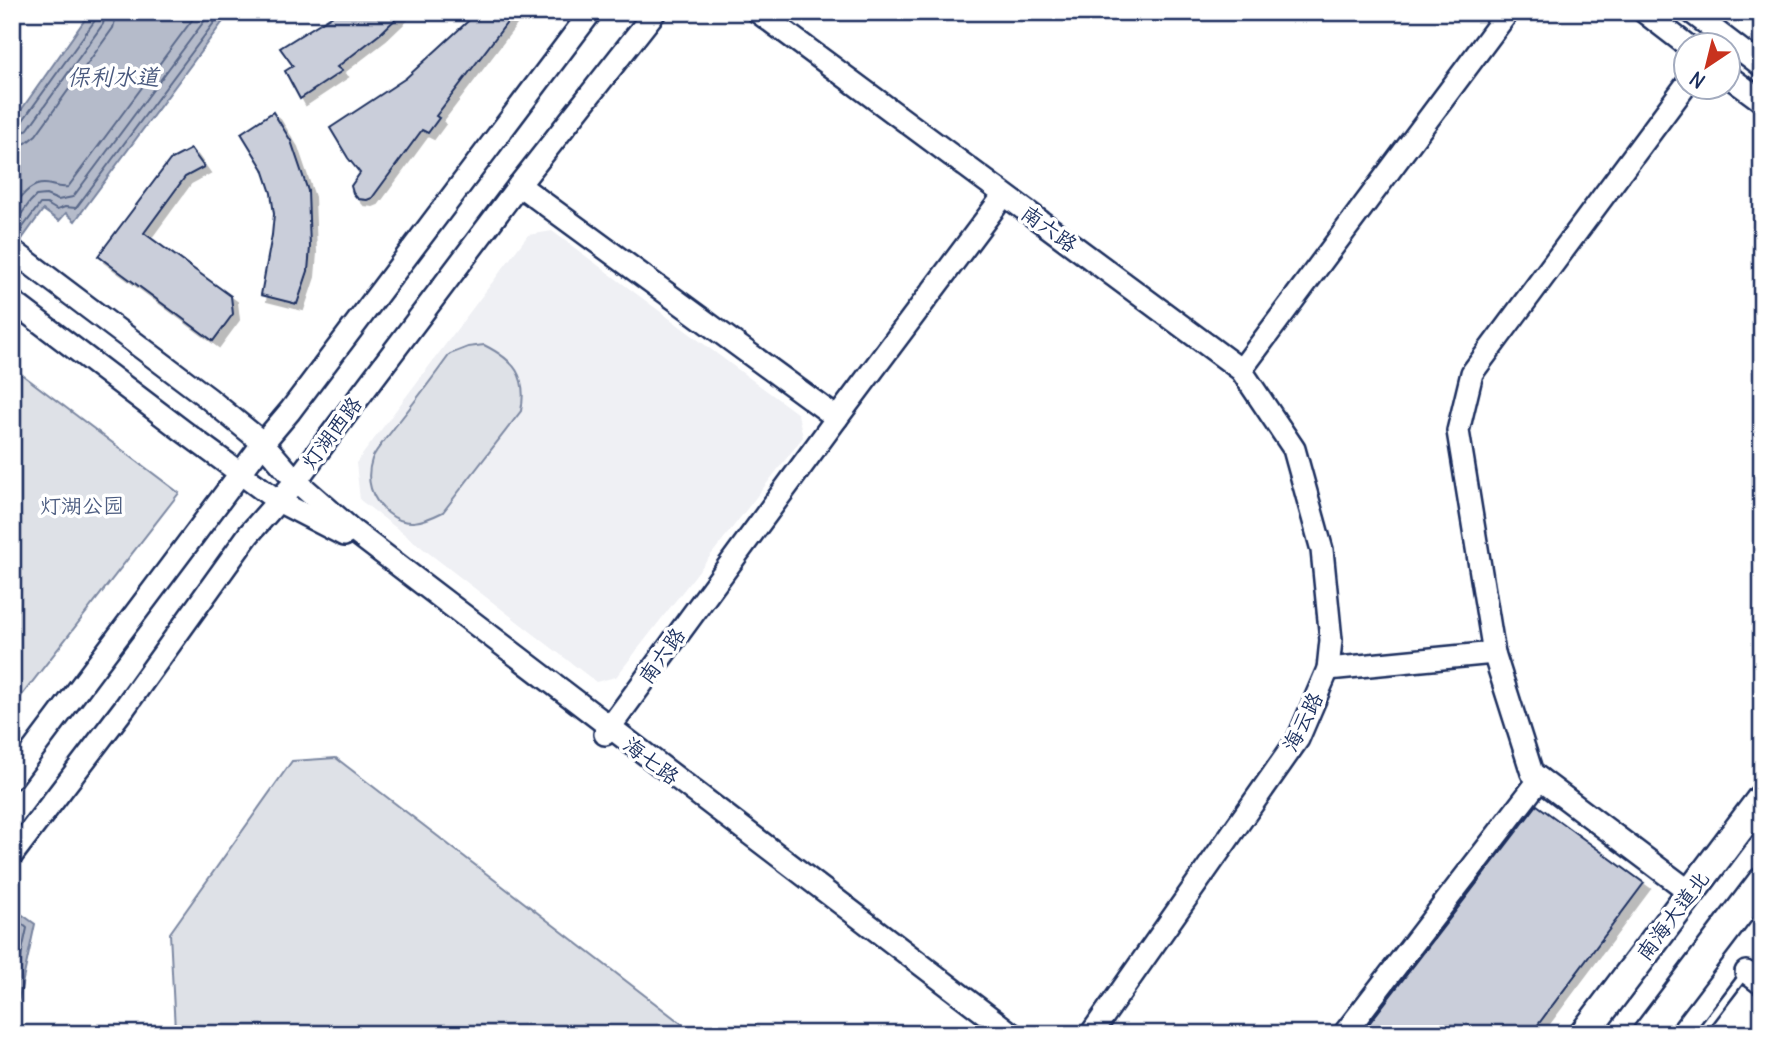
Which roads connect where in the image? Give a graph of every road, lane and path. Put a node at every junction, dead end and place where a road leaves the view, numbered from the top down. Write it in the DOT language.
graph roads {
  1 [pos="591,12"];
  2 [pos="654,12"];
  3 [pos="758,12"];
  4 [pos="1507,12"];
  5 [pos="1644,12"];
  6 [pos="1691,12"];
  7 [pos="1672,34"];
  8 [pos="1762,66"];
  9 [pos="1742,87"];
  10 [pos="1673,102"];
  11 [pos="1762,102"];
  12 [pos="519,185"];
  13 [pos="1004,195"];
  14 [pos="12,250"];
  15 [pos="12,301"];
  16 [pos="1241,370"];
  17 [pos="837,418"];
  18 [pos="262,443"];
  19 [pos="240,473"];
  20 [pos="296,481"];
  21 [pos="278,500"];
  22 [pos="1494,653"];
  23 [pos="1328,669"];
  24 [pos="607,731"];
  25 [pos="12,778"];
  26 [pos="1540,779"];
  27 [pos="1762,798"];
  28 [pos="12,855"];
  29 [pos="1762,882"];
  30 [pos="1690,892"];
  31 [pos="1754,978"];
  32 [pos="999,1034"];
  33 [pos="1012,1034"];
  34 [pos="1091,1034"];
  35 [pos="1344,1034"];
  36 [pos="1584,1034"];
  37 [pos="1647,1034"];
  38 [pos="1699,1034"];
  1 -- 18 [label="main road"];
  2 -- 12 [label="main road, 灯湖西路"];
  3 -- 13 [label="main road"];
  4 -- 16 [label="main road"];
  5 -- 7 [label="main road"];
  6 -- 8 [label="main road"];
  9 -- 11 [label="main road"];
  10 -- 22 [label="main road"];
  12 -- 17 [label="main road"];
  12 -- 20 [label="main road, 灯湖西路"];
  13 -- 16 [label="main road, 南六路"];
  13 -- 17 [label="main road, 南六路"];
  14 -- 18 [label="main road, 海七路"];
  15 -- 19 [label="main road, 海七路"];
  16 -- 23 [label="main road, 海云路"];
  17 -- 24 [label="main road, 南六路"];
  18 -- 19 [label="main road"];
  18 -- 20 [label="main road, 海七路"];
  19 -- 21 [label="main road, 海七路"];
  19 -- 25 [label="main road"];
  20 -- 21 [label="main road, 灯湖西路"];
  20 -- 24 [label="main road, 海七路"];
  21 -- 24 [label="main road, 海七路"];
  21 -- 28 [label="main road, 灯湖西路"];
  22 -- 23 [label="main road"];
  22 -- 26 [label="main road"];
  23 -- 34 [label="main road, 海云路"];
  24 -- 32 [label="main road, 海七路"];
  24 -- 33 [label="main road, 海七路"];
  26 -- 30 [label="main road"];
  26 -- 35 [label="main road"];
  27 -- 30 [label="highway, 南海大道北"];
  29 -- 37 [label="highway"];
  30 -- 36 [label="highway, 南海大道北"];
  31 -- 38 [label="lane"];
}
